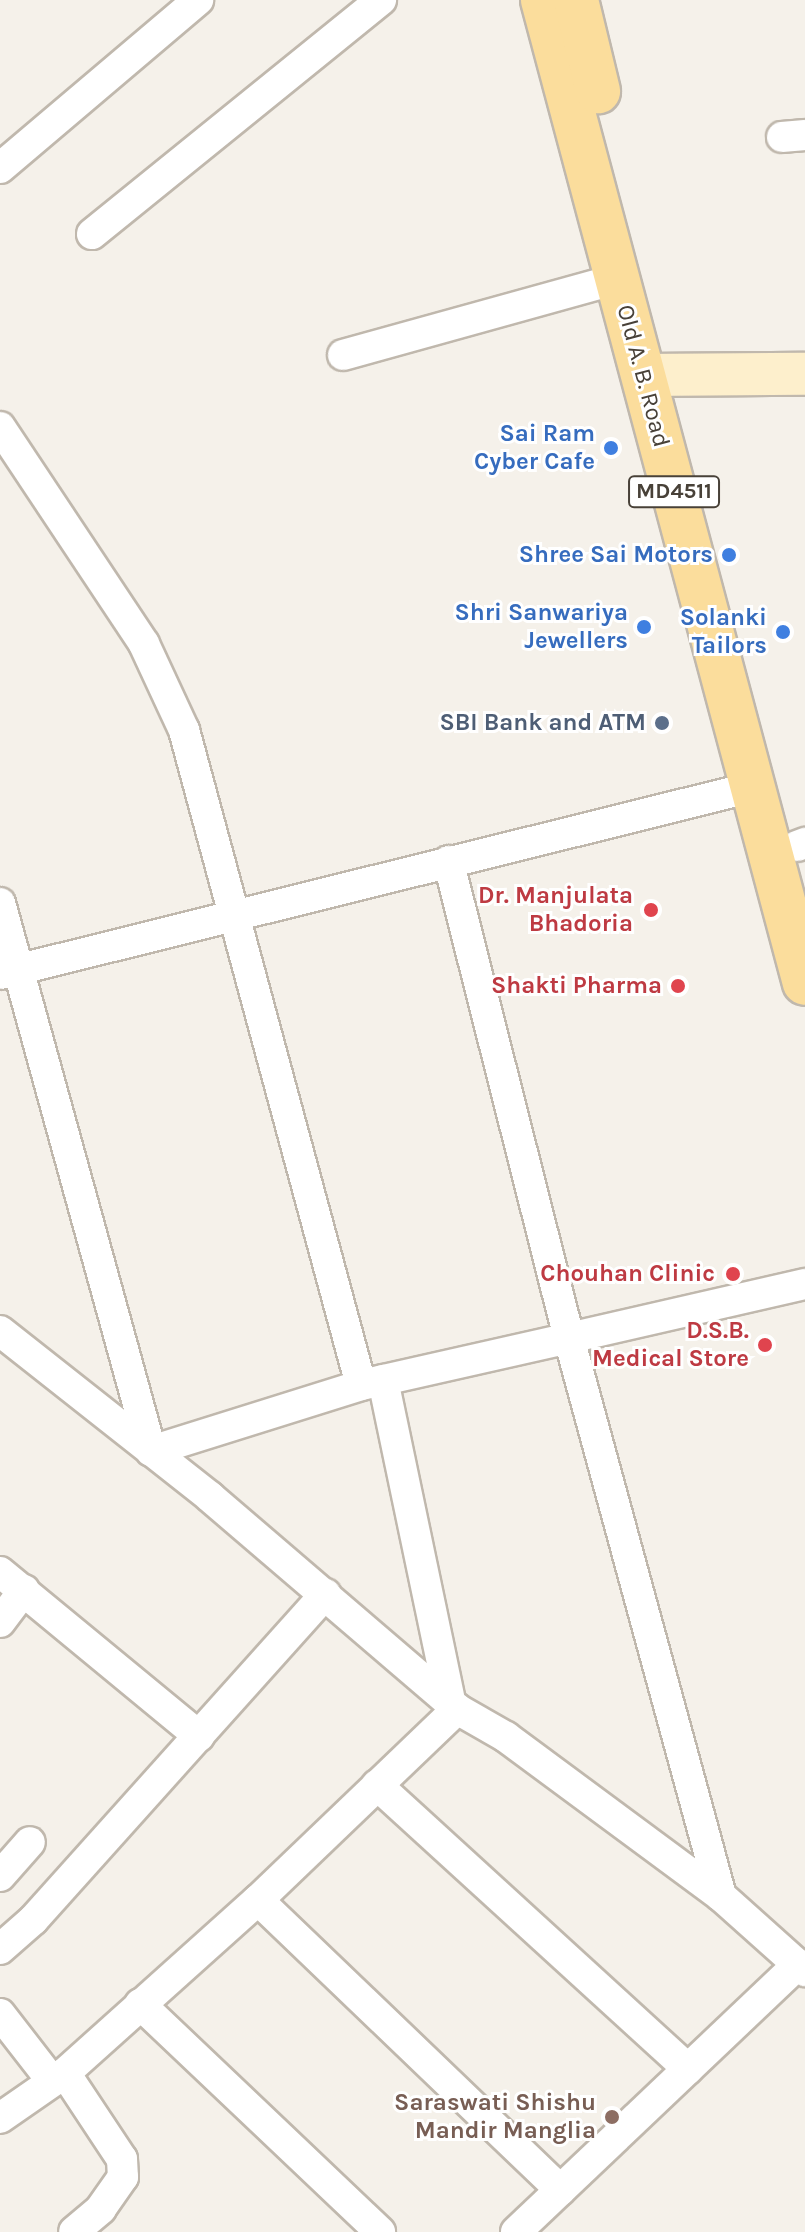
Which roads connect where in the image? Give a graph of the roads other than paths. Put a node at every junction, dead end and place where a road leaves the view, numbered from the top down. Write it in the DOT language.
graph roads {
  1 [pos="198,0"];
  2 [pos="381,0"];
  3 [pos="543,0"];
  4 [pos="576,0"];
  5 [pos="0,168"];
  6 [pos="92,234"];
  7 [pos="617,279"];
  8 [pos="343,355"];
  9 [pos="805,374"];
  10 [pos="656,377"];
  11 [pos="0,427"];
  12 [pos="753,787"];
  13 [pos="802,855"];
  14 [pos="448,861"];
  15 [pos="0,903"];
  16 [pos="234,913"];
  17 [pos="9,972"];
  18 [pos="805,983"];
  19 [pos="805,1284"];
  20 [pos="569,1338"];
  21 [pos="5,1346"];
  22 [pos="372,1382"];
  23 [pos="151,1451"];
  24 [pos="12,1581"];
  25 [pos="326,1594"];
  26 [pos="0,1622"];
  27 [pos="453,1703"];
  28 [pos="199,1736"];
  29 [pos="377,1785"];
  30 [pos="30,1842"];
  31 [pos="0,1876"];
  32 [pos="721,1896"];
  33 [pos="258,1900"];
  34 [pos="0,1949"];
  35 [pos="802,1968"];
  36 [pos="140,2004"];
  37 [pos="0,2014"];
  38 [pos="688,2069"];
  39 [pos="59,2077"];
  40 [pos="0,2118"];
  41 [pos="560,2190"];
  42 [pos="74,2232"];
  43 [pos="380,2232"];
  44 [pos="516,2232"];
  1 -- 5 [label="street"];
  2 -- 6 [label="street"];
  3 -- 7 [label="main road, Old A. B. Road / MD4511"];
  4 -- 10 [label="main road, Old A. B. Road / MD4511"];
  7 -- 8 [label="street"];
  7 -- 10 [label="main road, Old A. B. Road / MD4511"];
  9 -- 10 [label="main road"];
  10 -- 12 [label="main road, Old A. B. Road / MD4511"];
  10 -- 13 [label="main road, Old A. B. Road / MD4511"];
  11 -- 16 [label="street"];
  12 -- 14 [label="street"];
  12 -- 18 [label="main road, Old A. B. Road / MD4511"];
  14 -- 16 [label="street"];
  14 -- 20 [label="street"];
  15 -- 17 [label="street"];
  16 -- 17 [label="street"];
  16 -- 22 [label="street"];
  17 -- 23 [label="street"];
  19 -- 20 [label="street"];
  20 -- 22 [label="street"];
  20 -- 32 [label="street"];
  21 -- 23 [label="street"];
  22 -- 23 [label="street"];
  22 -- 27 [label="street"];
  23 -- 25 [label="street"];
  24 -- 26 [label="street"];
  24 -- 28 [label="street"];
  25 -- 27 [label="street"];
  25 -- 28 [label="street"];
  27 -- 29 [label="street"];
  27 -- 32 [label="street"];
  28 -- 34 [label="street"];
  29 -- 33 [label="street"];
  29 -- 38 [label="street"];
  30 -- 31 [label="street"];
  32 -- 35 [label="street"];
  33 -- 36 [label="street"];
  33 -- 41 [label="street"];
  35 -- 38 [label="street"];
  36 -- 39 [label="street"];
  36 -- 43 [label="street"];
  37 -- 39 [label="street"];
  38 -- 41 [label="street"];
  39 -- 40 [label="street"];
  39 -- 42 [label="street"];
  41 -- 44 [label="street"];
}
